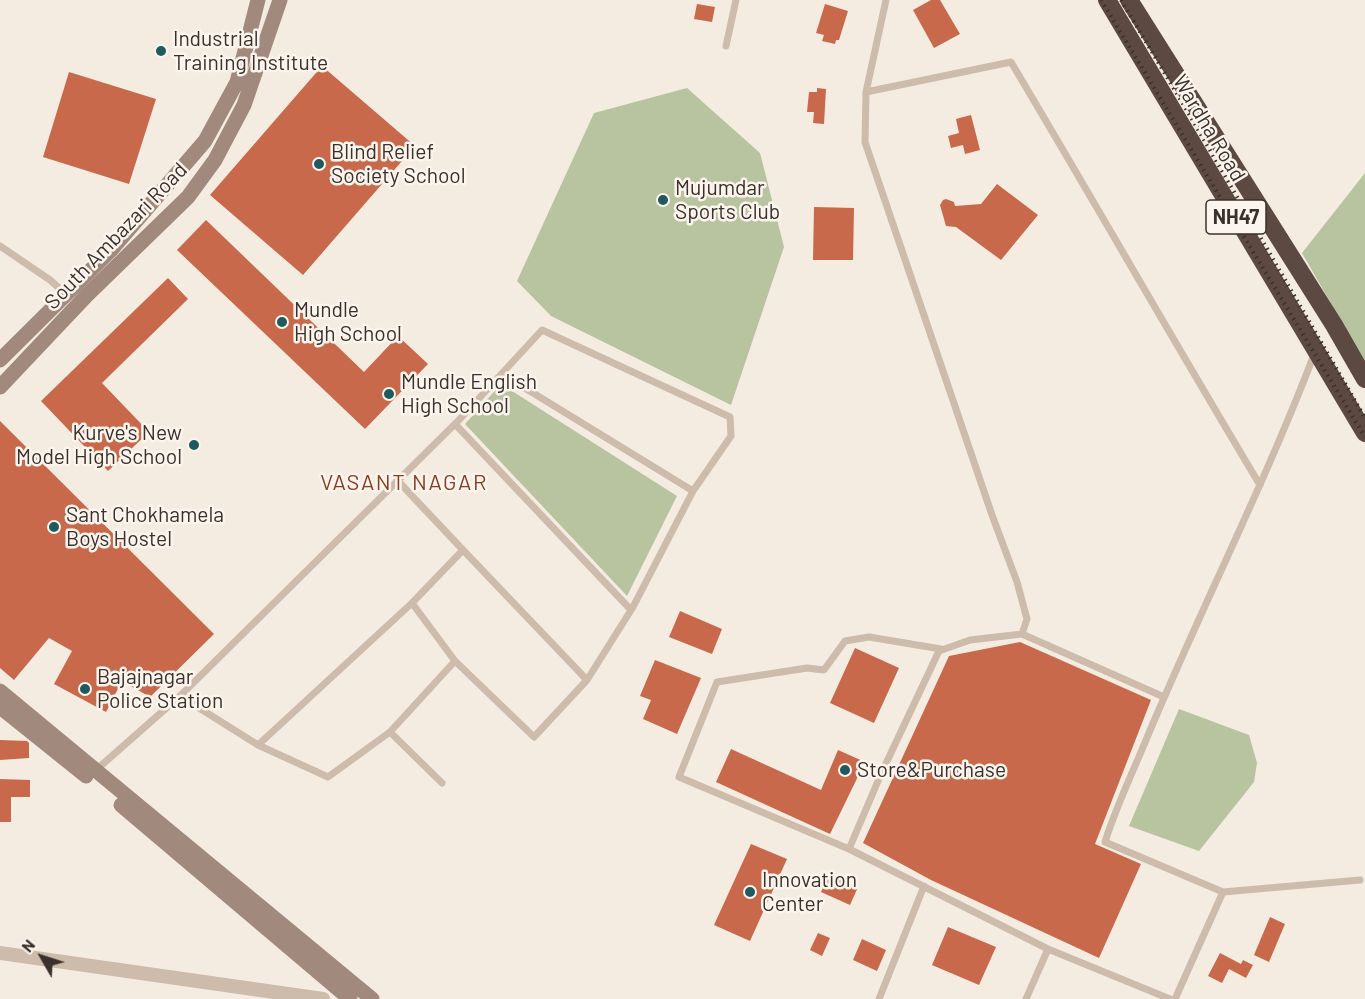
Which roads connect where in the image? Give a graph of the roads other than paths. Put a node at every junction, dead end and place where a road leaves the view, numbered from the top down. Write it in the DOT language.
graph roads {
  1 [pos="258,0"];
  2 [pos="280,0"];
  3 [pos="736,0"];
  4 [pos="886,0"];
  5 [pos="1107,0"];
  6 [pos="1129,0"];
  7 [pos="726,46"];
  8 [pos="866,92"];
  9 [pos="0,246"];
  10 [pos="66,294"];
  11 [pos="1316,350"];
  12 [pos="0,360"];
  13 [pos="502,374"];
  14 [pos="1365,379"];
  15 [pos="0,387"];
  16 [pos="455,424"];
  17 [pos="1365,433"];
  18 [pos="397,480"];
  19 [pos="1260,485"];
  20 [pos="693,491"];
  21 [pos="463,550"];
  22 [pos="412,603"];
  23 [pos="631,610"];
  24 [pos="1022,634"];
  25 [pos="941,650"];
  26 [pos="455,661"];
  27 [pos="587,680"];
  28 [pos="0,691"];
  29 [pos="180,696"];
  30 [pos="1164,697"];
  31 [pos="0,707"];
  32 [pos="390,732"];
  33 [pos="258,745"];
  34 [pos="96,770"];
  35 [pos="442,783"];
  36 [pos="849,849"];
  37 [pos="1360,880"];
  38 [pos="924,886"];
  39 [pos="1223,892"];
  40 [pos="1048,948"];
  41 [pos="0,954"];
  42 [pos="323,999"];
  43 [pos="350,999"];
  44 [pos="371,999"];
  45 [pos="879,999"];
  46 [pos="1026,999"];
  47 [pos="1170,999"];
  48 [pos="1175,999"];
  1 -- 10 [label="main road, South Ambazari Road"];
  2 -- 15 [label="main road, South Ambazari Road"];
  3 -- 7 [label="lane"];
  4 -- 8 [label="lane"];
  5 -- 11 [label="highway, Wardha Road / NH47"];
  6 -- 14 [label="highway, Wardha Road / NH47"];
  8 -- 19 [label="lane"];
  8 -- 24 [label="lane"];
  9 -- 10 [label="lane"];
  10 -- 12 [label="main road, South Ambazari Road"];
  11 -- 17 [label="highway, Wardha Road / NH47"];
  11 -- 19 [label="lane"];
  13 -- 16 [label="lane"];
  13 -- 20 [label="lane"];
  13 -- 20 [label="lane"];
  16 -- 18 [label="lane"];
  16 -- 23 [label="lane"];
  18 -- 21 [label="lane"];
  18 -- 29 [label="lane"];
  19 -- 30 [label="lane"];
  20 -- 23 [label="lane"];
  21 -- 22 [label="lane"];
  21 -- 27 [label="lane"];
  22 -- 26 [label="lane"];
  22 -- 33 [label="lane"];
  23 -- 27 [label="lane"];
  24 -- 25 [label="lane"];
  24 -- 30 [label="lane"];
  25 -- 36 [label="lane"];
  25 -- 36 [label="lane"];
  26 -- 27 [label="lane"];
  26 -- 32 [label="lane"];
  28 -- 34 [label="main road"];
  29 -- 33 [label="lane"];
  29 -- 34 [label="lane"];
  30 -- 39 [label="lane"];
  31 -- 43 [label="main road"];
  32 -- 33 [label="lane"];
  32 -- 35 [label="lane"];
  34 -- 44 [label="main road"];
  36 -- 38 [label="lane"];
  37 -- 39 [label="lane"];
  38 -- 40 [label="lane"];
  38 -- 45 [label="lane"];
  39 -- 48 [label="lane"];
  40 -- 46 [label="lane"];
  40 -- 47 [label="lane"];
  41 -- 42 [label="street"];
}
